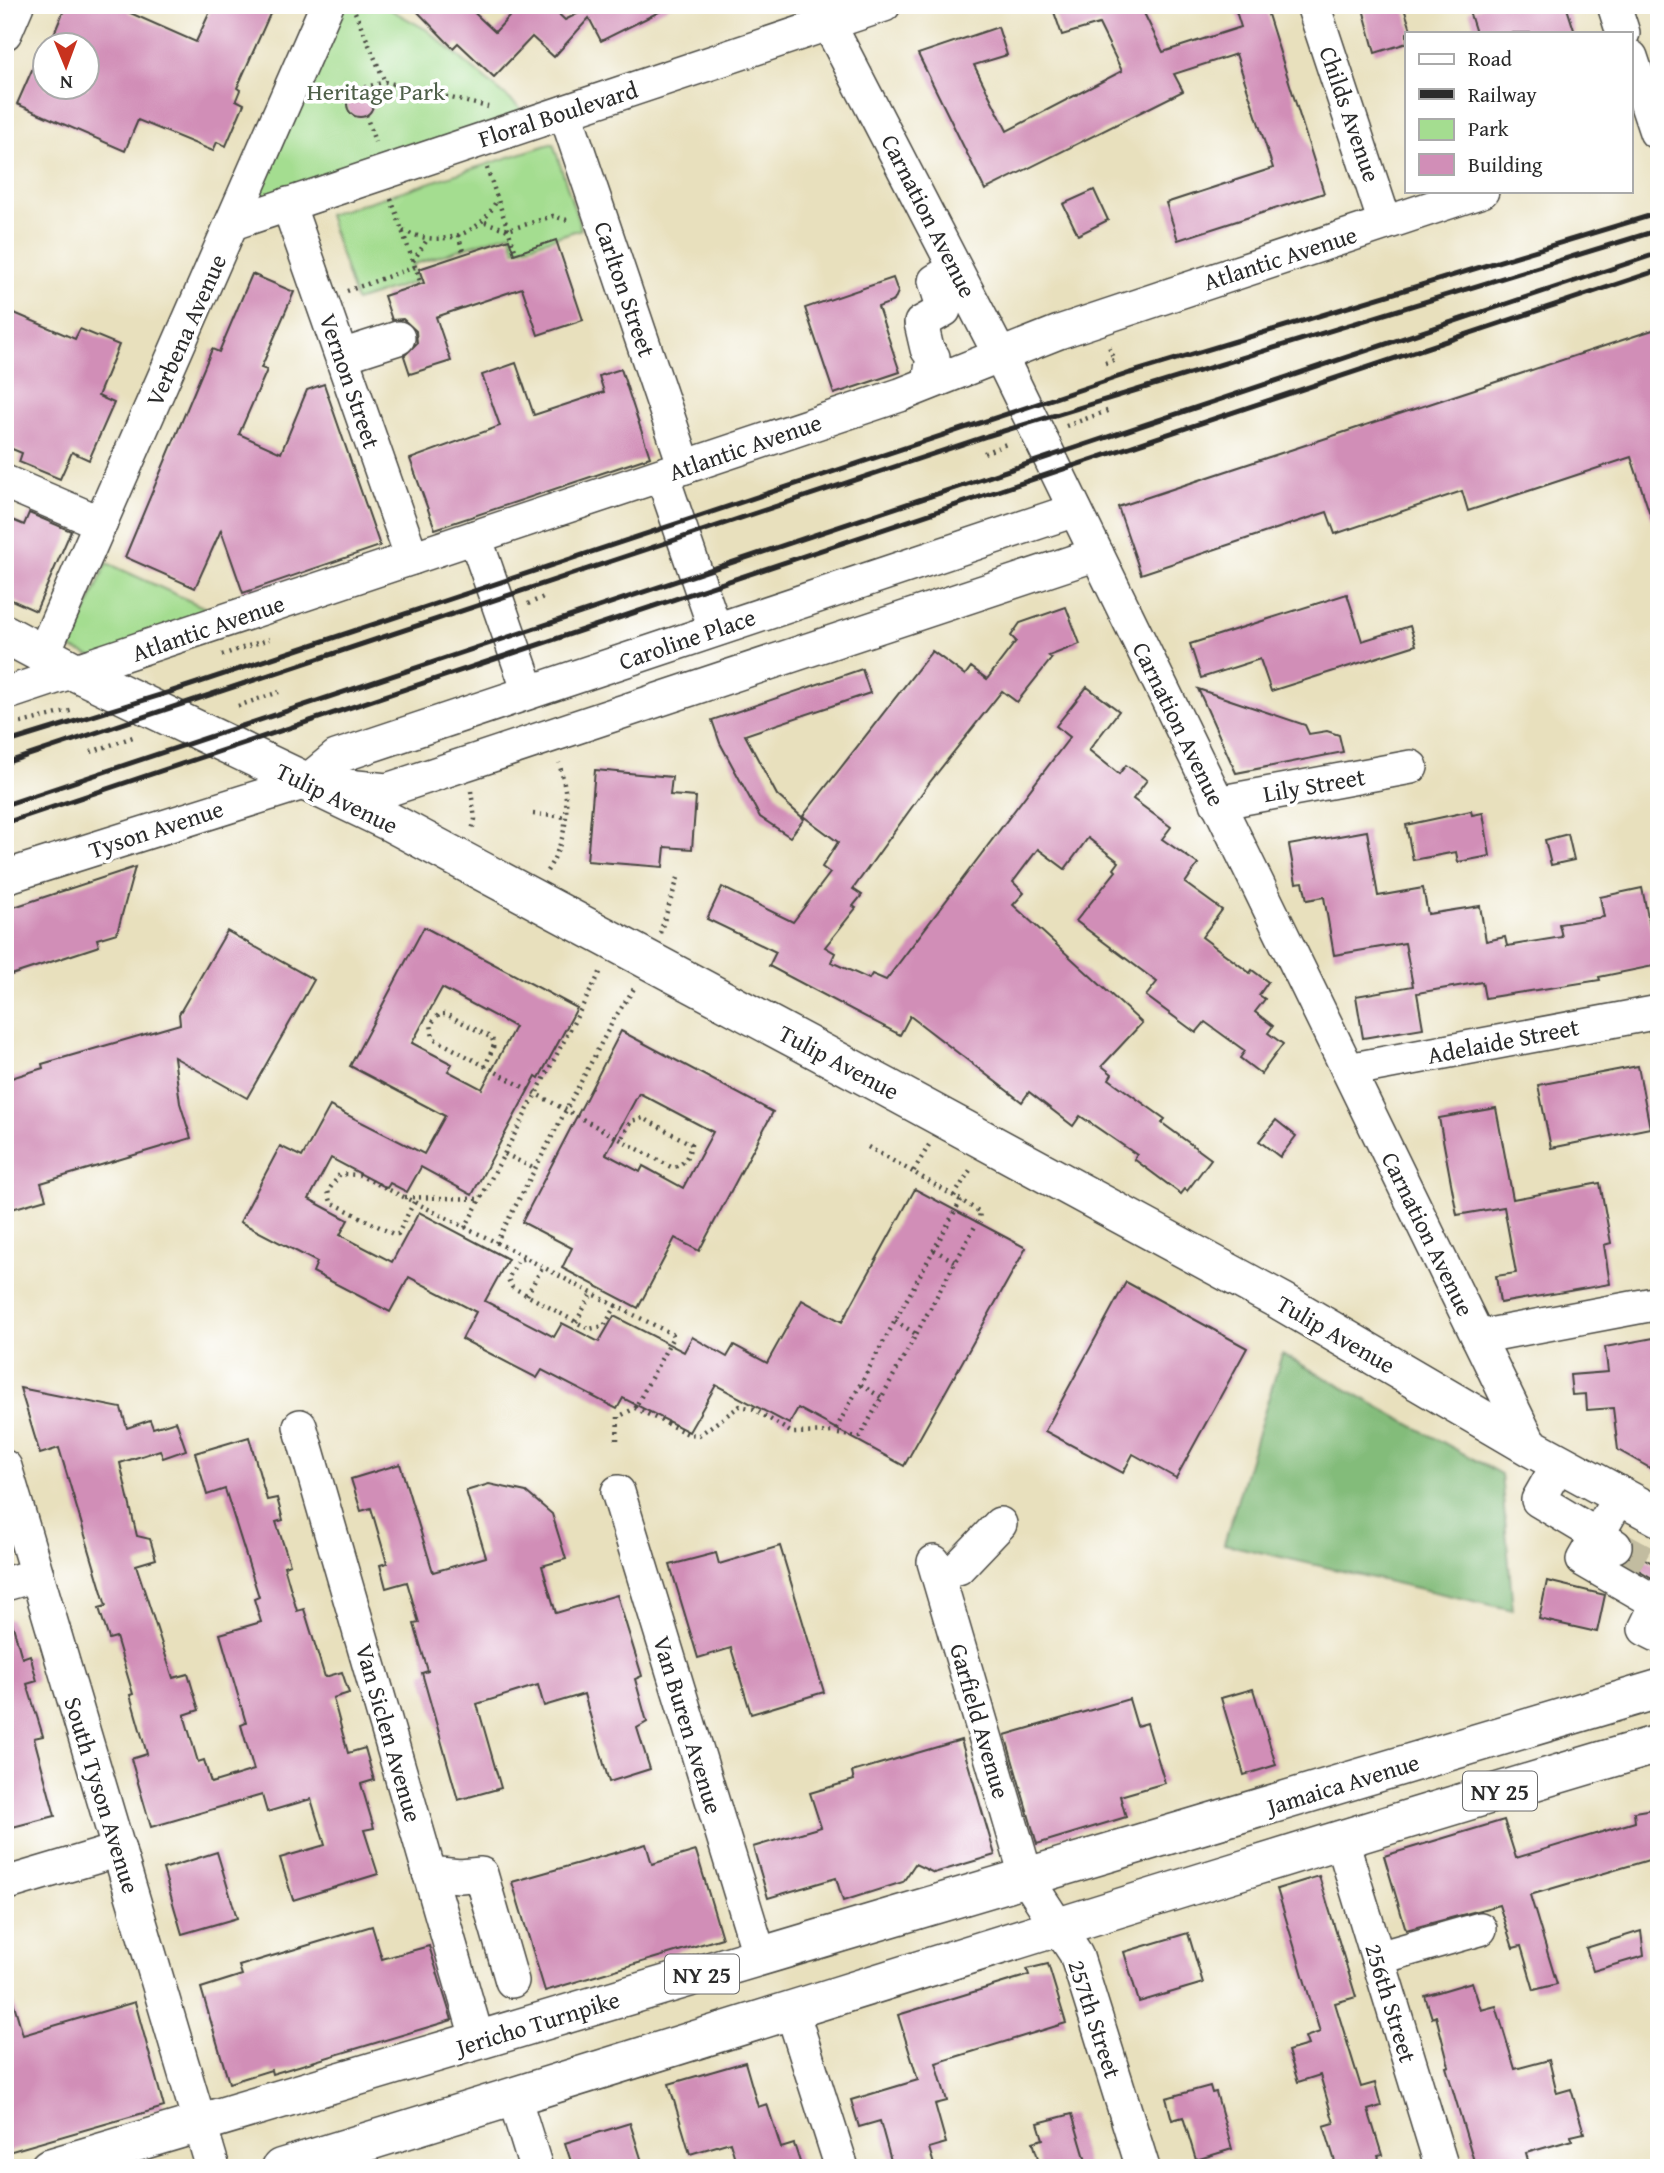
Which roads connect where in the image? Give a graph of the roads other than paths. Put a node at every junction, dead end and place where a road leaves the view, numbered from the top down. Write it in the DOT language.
graph roads {
  1 [pos="17,5"];
  2 [pos="327,5"];
  3 [pos="884,5"];
  4 [pos="1313,5"];
  5 [pos="1614,5"];
  6 [pos="824,14"];
  7 [pos="1623,32"];
  8 [pos="5,33"];
  9 [pos="1632,62"];
  10 [pos="565,112"];
  11 [pos="1648,135"];
  12 [pos="1479,192"];
  13 [pos="288,204"];
  14 [pos="233,223"];
  15 [pos="1385,223"];
  16 [pos="939,296"];
  17 [pos="398,338"];
  18 [pos="1000,355"];
  19 [pos="341,356"];
  20 [pos="931,370"];
  21 [pos="673,471"];
  22 [pos="5,482"];
  23 [pos="1075,510"];
  24 [pos="101,523"];
  25 [pos="475,537"];
  26 [pos="1097,554"];
  27 [pos="412,558"];
  28 [pos="715,629"];
  29 [pos="5,634"];
  30 [pos="43,654"];
  31 [pos="78,673"];
  32 [pos="529,692"];
  33 [pos="5,694"];
  34 [pos="1411,768"];
  35 [pos="306,782"];
  36 [pos="1217,803"];
  37 [pos="5,877"];
  38 [pos="1659,1012"];
  39 [pos="1348,1070"];
  40 [pos="1659,1303"];
  41 [pos="1478,1337"];
  42 [pos="300,1426"];
  43 [pos="1545,1455"];
  44 [pos="5,1468"];
  45 [pos="618,1492"];
  46 [pos="1620,1496"];
  47 [pos="1659,1517"];
  48 [pos="1000,1524"];
  49 [pos="1606,1541"];
  50 [pos="37,1574"];
  51 [pos="5,1584"];
  52 [pos="1658,1615"];
  53 [pos="1659,1689"];
  54 [pos="1659,1744"];
  55 [pos="1341,1838"];
  56 [pos="119,1850"];
  57 [pos="429,1873"];
  58 [pos="1027,1879"];
  59 [pos="5,1884"];
  60 [pos="1059,1928"];
  61 [pos="1480,1930"];
  62 [pos="760,1957"];
  63 [pos="1378,1958"];
  64 [pos="512,1981"];
  65 [pos="792,2011"];
  66 [pos="478,2041"];
  67 [pos="514,2097"];
  68 [pos="200,2123"];
  69 [pos="49,2168"];
  70 [pos="214,2168"];
  71 [pos="281,2168"];
  72 [pos="536,2168"];
  73 [pos="842,2168"];
  74 [pos="1143,2168"];
  75 [pos="1442,2168"];
  1 -- 8 [label="street"];
  2 -- 14 [label="street, Verbena Avenue"];
  3 -- 6 [label="street, Floral Boulevard"];
  4 -- 15 [label="street, Childs Avenue"];
  5 -- 7 [label="street"];
  6 -- 10 [label="street, Floral Boulevard"];
  6 -- 16 [label="street, Carnation Avenue"];
  9 -- 11 [label="street"];
  10 -- 13 [label="street, Floral Boulevard"];
  10 -- 21 [label="street, Carlton Street"];
  12 -- 15 [label="street, Atlantic Avenue"];
  13 -- 14 [label="street, Floral Boulevard"];
  13 -- 19 [label="street, Vernon Street"];
  14 -- 24 [label="street, Verbena Avenue"];
  15 -- 18 [label="street, Atlantic Avenue"];
  16 -- 18 [label="street, Carnation Avenue"];
  16 -- 20 [label="street"];
  17 -- 19 [label="street"];
  18 -- 20 [label="street, Atlantic Avenue"];
  18 -- 23 [label="street, Carnation Avenue"];
  19 -- 27 [label="street, Vernon Street"];
  20 -- 21 [label="street, Atlantic Avenue"];
  21 -- 25 [label="street, Atlantic Avenue"];
  21 -- 28 [label="street, Carlton Street"];
  22 -- 24 [label="street"];
  23 -- 26 [label="street, Carnation Avenue"];
  23 -- 28 [label="street, Caroline Place"];
  24 -- 30 [label="street, Verbena Avenue"];
  25 -- 27 [label="street, Atlantic Avenue"];
  25 -- 32 [label="street"];
  26 -- 35 [label="street"];
  26 -- 36 [label="street, Carnation Avenue"];
  27 -- 31 [label="street, Atlantic Avenue"];
  28 -- 32 [label="street, Caroline Place"];
  29 -- 30 [label="main road, Tulip Avenue"];
  30 -- 31 [label="main road, Tulip Avenue"];
  31 -- 33 [label="street, Atlantic Avenue"];
  31 -- 35 [label="main road, Tulip Avenue"];
  32 -- 35 [label="street, Caroline Place"];
  34 -- 36 [label="street, Lily Street"];
  35 -- 37 [label="street, Tyson Avenue"];
  35 -- 43 [label="main road, Tulip Avenue"];
  36 -- 39 [label="street, Carnation Avenue"];
  38 -- 39 [label="street, Adelaide Street"];
  39 -- 41 [label="street, Carnation Avenue"];
  40 -- 41 [label="street"];
  41 -- 43 [label="street, Carnation Avenue"];
  42 -- 57 [label="street, Van Siclen Avenue"];
  43 -- 46 [label="main road, Tulip Avenue"];
  43 -- 49 [label="street"];
  44 -- 50 [label="street, South Tyson Avenue"];
  45 -- 62 [label="street, Van Buren Avenue"];
  46 -- 47 [label="main road, Tulip Avenue"];
  46 -- 49 [label="street"];
  48 -- 58 [label="street, Garfield Avenue"];
  49 -- 52 [label="street"];
  50 -- 51 [label="street"];
  50 -- 56 [label="street, South Tyson Avenue"];
  53 -- 58 [label="main road, Jamaica Avenue / NY 25"];
  54 -- 55 [label="main road, NY 25"];
  55 -- 60 [label="main road, NY 25"];
  55 -- 63 [label="street, 256th Street"];
  56 -- 59 [label="street"];
  56 -- 68 [label="street, South Tyson Avenue"];
  57 -- 64 [label="street"];
  57 -- 66 [label="street, Van Siclen Avenue"];
  58 -- 60 [label="street, 257th Street"];
  58 -- 62 [label="main road, Jericho Turnpike / NY 25"];
  60 -- 65 [label="main road, NY 25"];
  60 -- 74 [label="street, 257th Street"];
  61 -- 63 [label="street"];
  62 -- 66 [label="main road, Jericho Turnpike / NY 25"];
  63 -- 75 [label="street, 256th Street"];
  65 -- 67 [label="main road, NY 25"];
  65 -- 73 [label="street"];
  66 -- 68 [label="main road, Jericho Turnpike / NY 25"];
  67 -- 71 [label="main road, NY 25"];
  67 -- 72 [label="street"];
  68 -- 69 [label="main road, Jericho Turnpike / NY 25"];
  68 -- 70 [label="street, South Tyson Avenue"];
}
